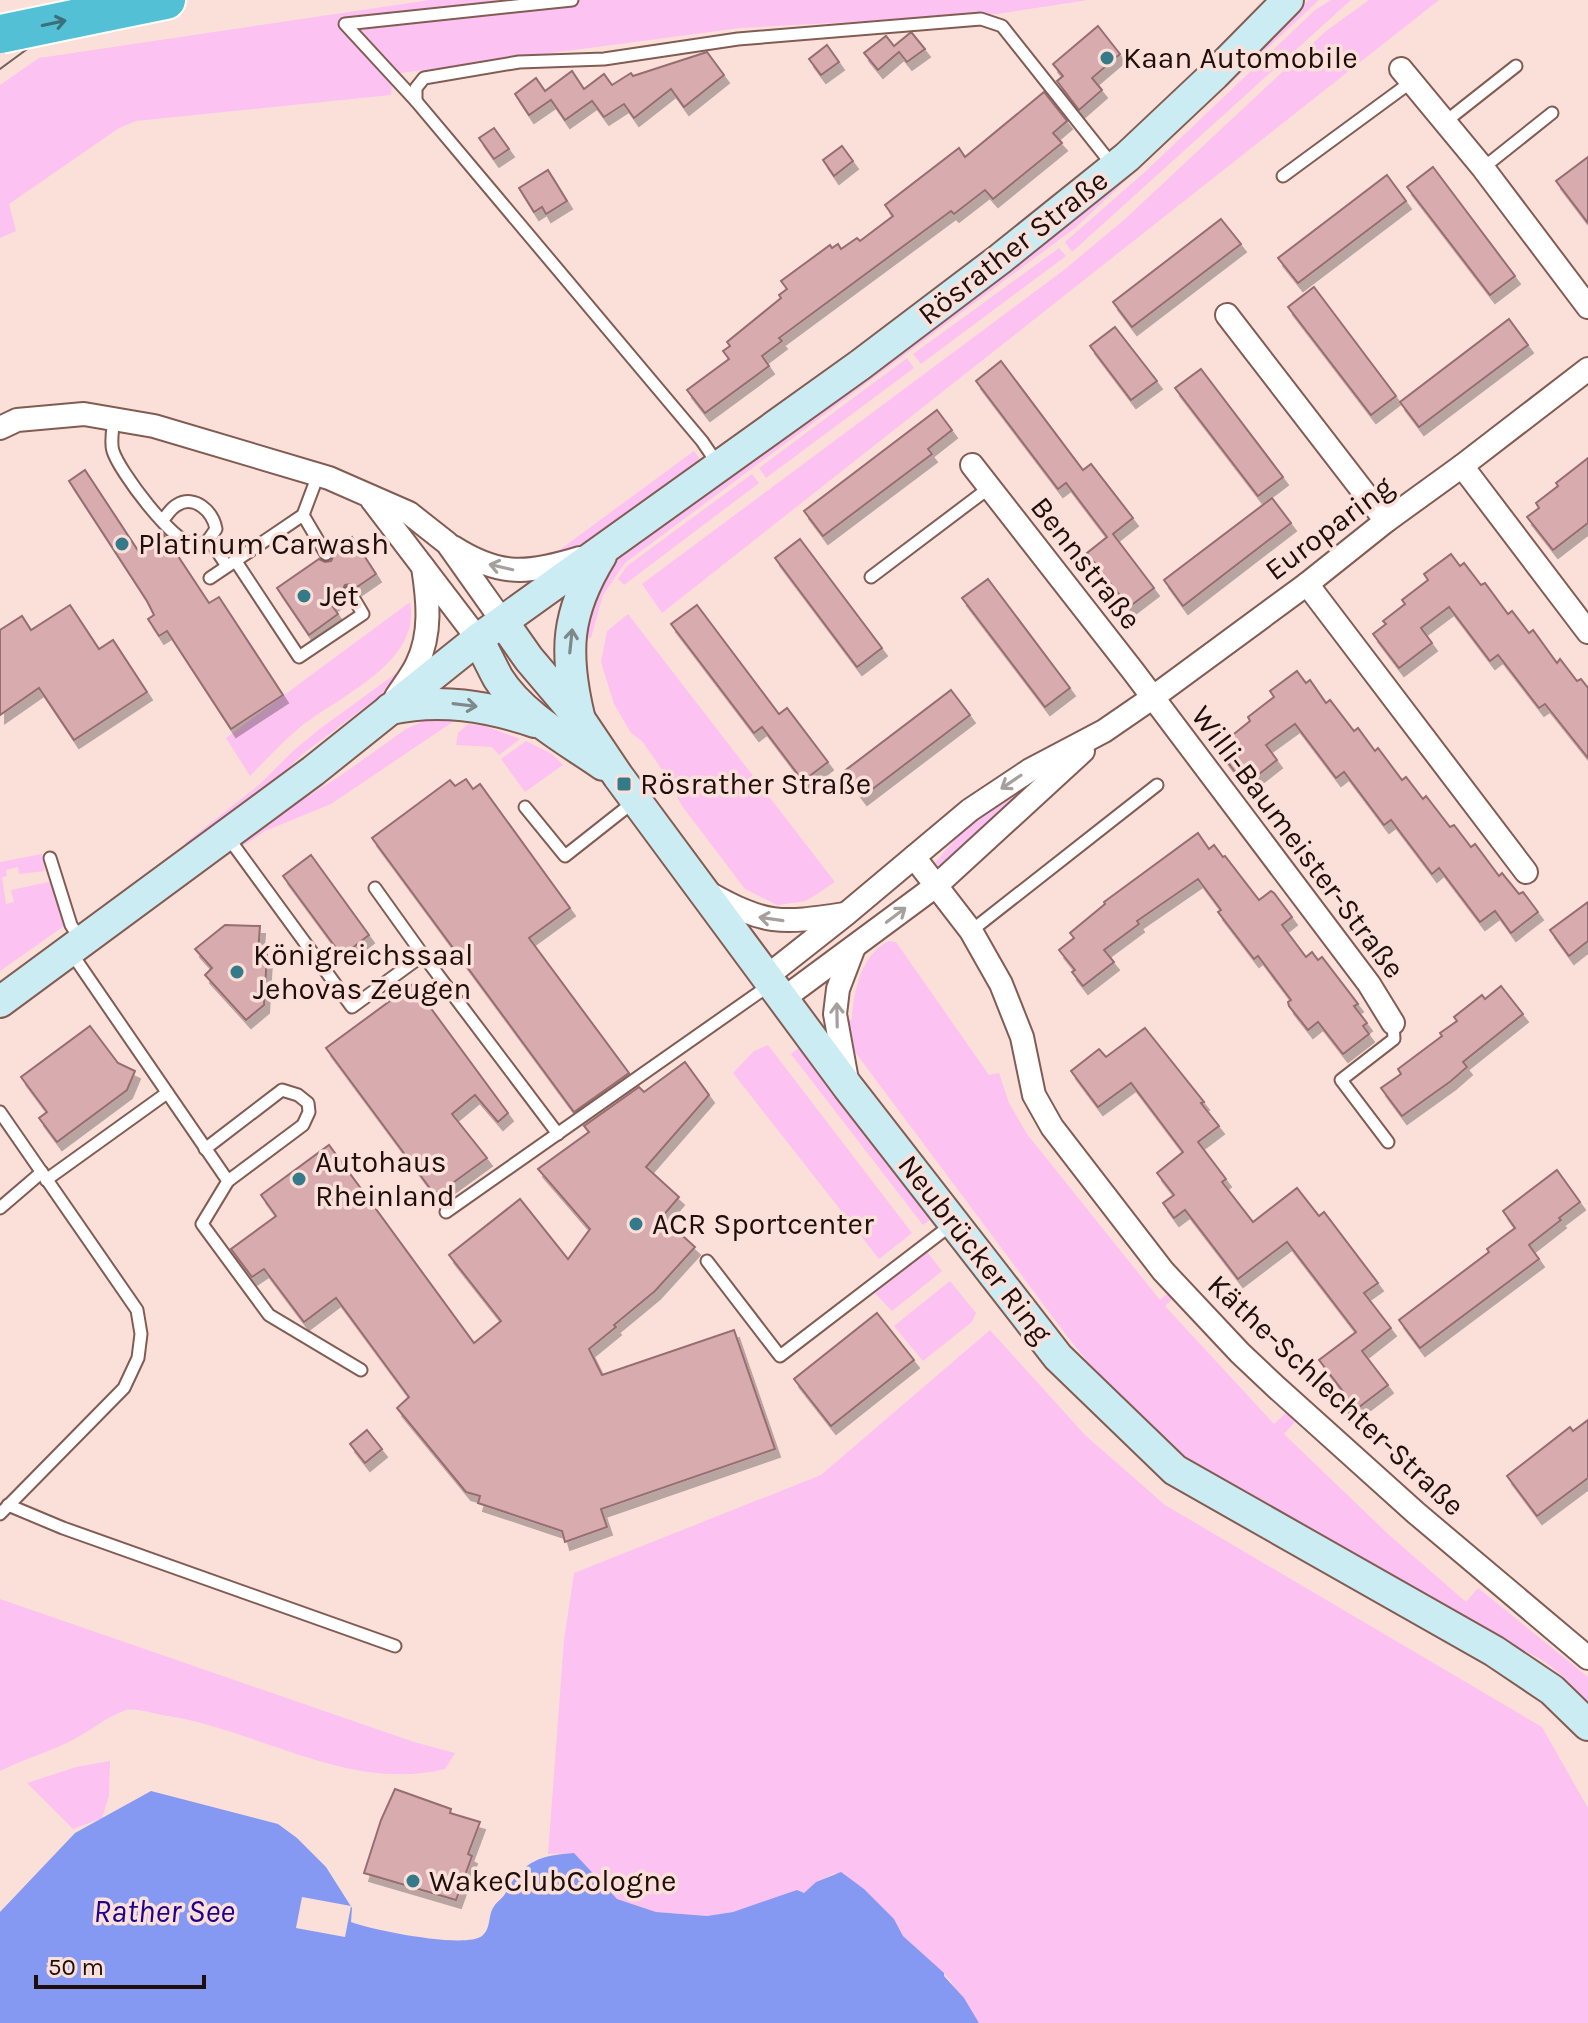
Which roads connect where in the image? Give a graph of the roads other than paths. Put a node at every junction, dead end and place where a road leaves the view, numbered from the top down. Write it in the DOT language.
graph roads {
  1 [pos="166,0"];
  2 [pos="572,0"];
  3 [pos="1288,0"];
  4 [pos="1299,0"];
  5 [pos="0,34"];
  6 [pos="1252,39"];
  7 [pos="1516,66"];
  8 [pos="1406,75"];
  9 [pos="416,101"];
  10 [pos="1552,113"];
  11 [pos="1445,122"];
  12 [pos="1114,167"];
  13 [pos="1483,168"];
  14 [pos="1283,176"];
  15 [pos="1588,307"];
  16 [pos="1227,315"];
  17 [pos="1588,369"];
  18 [pos="114,419"];
  19 [pos="0,428"];
  20 [pos="972,465"];
  21 [pos="719,466"];
  22 [pos="1462,466"];
  23 [pos="318,475"];
  24 [pos="989,488"];
  25 [pos="370,497"];
  26 [pos="303,515"];
  27 [pos="163,520"];
  28 [pos="1386,521"];
  29 [pos="209,539"];
  30 [pos="447,543"];
  31 [pos="604,551"];
  32 [pos="326,554"];
  33 [pos="231,563"];
  34 [pos="423,566"];
  35 [pos="871,577"];
  36 [pos="210,578"];
  37 [pos="1307,584"];
  38 [pos="350,592"];
  39 [pos="490,630"];
  40 [pos="1588,632"];
  41 [pos="1152,698"];
  42 [pos="388,709"];
  43 [pos="579,718"];
  44 [pos="545,725"];
  45 [pos="1104,731"];
  46 [pos="618,776"];
  47 [pos="1157,785"];
  48 [pos="636,800"];
  49 [pos="525,807"];
  50 [pos="227,836"];
  51 [pos="914,857"];
  52 [pos="50,858"];
  53 [pos="1526,872"];
  54 [pos="937,885"];
  55 [pos="375,888"];
  56 [pos="703,889"];
  57 [pos="846,914"];
  58 [pos="971,931"];
  59 [pos="854,946"];
  60 [pos="76,947"];
  61 [pos="423,955"];
  62 [pos="773,987"];
  63 [pos="0,1002"];
  64 [pos="1393,1023"];
  65 [pos="848,1087"];
  66 [pos="167,1093"];
  67 [pos="0,1112"];
  68 [pos="558,1134"];
  69 [pos="1388,1142"];
  70 [pos="205,1149"];
  71 [pos="44,1176"];
  72 [pos="228,1181"];
  73 [pos="0,1208"];
  74 [pos="446,1212"];
  75 [pos="954,1222"];
  76 [pos="707,1261"];
  77 [pos="361,1370"];
  78 [pos="4,1510"];
  79 [pos="395,1646"];
  80 [pos="1588,1658"];
  81 [pos="1588,1725"];
  5 -- 1 [label="highway, one-way, bridge"];
  2 -- 9 [label="lane"];
  3 -- 6 [label="main road, Rösrather Straße"];
  4 -- 6 [label="main road, Rösrather Straße"];
  6 -- 12 [label="main road, Rösrather Straße"];
  7 -- 11 [label="lane"];
  8 -- 11 [label="street"];
  8 -- 14 [label="lane"];
  9 -- 12 [label="lane"];
  9 -- 21 [label="lane"];
  10 -- 13 [label="lane"];
  11 -- 13 [label="street"];
  12 -- 21 [label="main road, Rösrather Straße"];
  13 -- 15 [label="street"];
  16 -- 28 [label="street"];
  17 -- 22 [label="street, Europaring"];
  18 -- 19 [label="street"];
  18 -- 23 [label="street"];
  18 -- 27 [label="lane"];
  20 -- 24 [label="street, Bennstraße"];
  21 -- 31 [label="main road, Rösrather Straße"];
  22 -- 28 [label="street, Europaring"];
  22 -- 40 [label="street"];
  23 -- 25 [label="street"];
  23 -- 26 [label="lane"];
  24 -- 35 [label="lane"];
  24 -- 41 [label="street, Bennstraße"];
  25 -- 30 [label="street"];
  25 -- 34 [label="street"];
  26 -- 32 [label="lane"];
  26 -- 33 [label="lane"];
  27 -- 29 [label="lane"];
  27 -- 29 [label="lane"];
  28 -- 37 [label="street, Europaring"];
  29 -- 33 [label="lane"];
  31 -- 30 [label="street, Rösrather Straße, one-way"];
  30 -- 39 [label="street"];
  31 -- 39 [label="main road, Rösrather Straße"];
  43 -- 31 [label="main road, one-way"];
  33 -- 36 [label="lane"];
  33 -- 38 [label="lane"];
  34 -- 39 [label="street"];
  34 -- 42 [label="street"];
  37 -- 41 [label="street, Europaring"];
  37 -- 53 [label="street"];
  39 -- 42 [label="main road, Rösrather Straße"];
  39 -- 43 [label="main road, Neubrücker Ring"];
  39 -- 44 [label="main road"];
  41 -- 45 [label="street, Europaring"];
  41 -- 64 [label="street, Willi-Baumeister-Straße"];
  42 -- 44 [label="main road, one-way"];
  42 -- 50 [label="main road, Rösrather Straße"];
  43 -- 46 [label="main road, Neubrücker Ring"];
  44 -- 46 [label="main road"];
  45 -- 51 [label="street, Europaring, one-way"];
  45 -- 54 [label="street, Europaring"];
  46 -- 48 [label="main road, Neubrücker Ring"];
  47 -- 58 [label="lane"];
  48 -- 49 [label="lane"];
  48 -- 56 [label="main road, Neubrücker Ring"];
  50 -- 60 [label="main road, Rösrather Straße"];
  50 -- 61 [label="lane"];
  51 -- 54 [label="street, Käthe-Schlechter-Straße"];
  51 -- 57 [label="street, Europaring"];
  52 -- 60 [label="lane"];
  54 -- 58 [label="street, Käthe-Schlechter-Straße"];
  59 -- 54 [label="street, Europaring, one-way"];
  55 -- 61 [label="lane"];
  57 -- 56 [label="street, one-way"];
  56 -- 62 [label="main road, Neubrücker Ring"];
  57 -- 62 [label="street, Europaring"];
  58 -- 80 [label="street, Käthe-Schlechter-Straße"];
  59 -- 62 [label="street, Europaring"];
  65 -- 59 [label="street, one-way"];
  60 -- 63 [label="main road, Rösrather Straße"];
  60 -- 66 [label="lane"];
  61 -- 68 [label="lane"];
  62 -- 65 [label="main road, Neubrücker Ring"];
  62 -- 68 [label="lane"];
  64 -- 69 [label="lane"];
  65 -- 75 [label="main road, Neubrücker Ring"];
  66 -- 70 [label="lane"];
  66 -- 71 [label="lane"];
  67 -- 71 [label="lane"];
  68 -- 74 [label="lane"];
  70 -- 72 [label="lane"];
  70 -- 72 [label="lane"];
  71 -- 73 [label="lane"];
  71 -- 78 [label="lane"];
  72 -- 77 [label="lane"];
  75 -- 76 [label="lane"];
  75 -- 81 [label="main road, Neubrücker Ring"];
  78 -- 79 [label="lane"];
}
